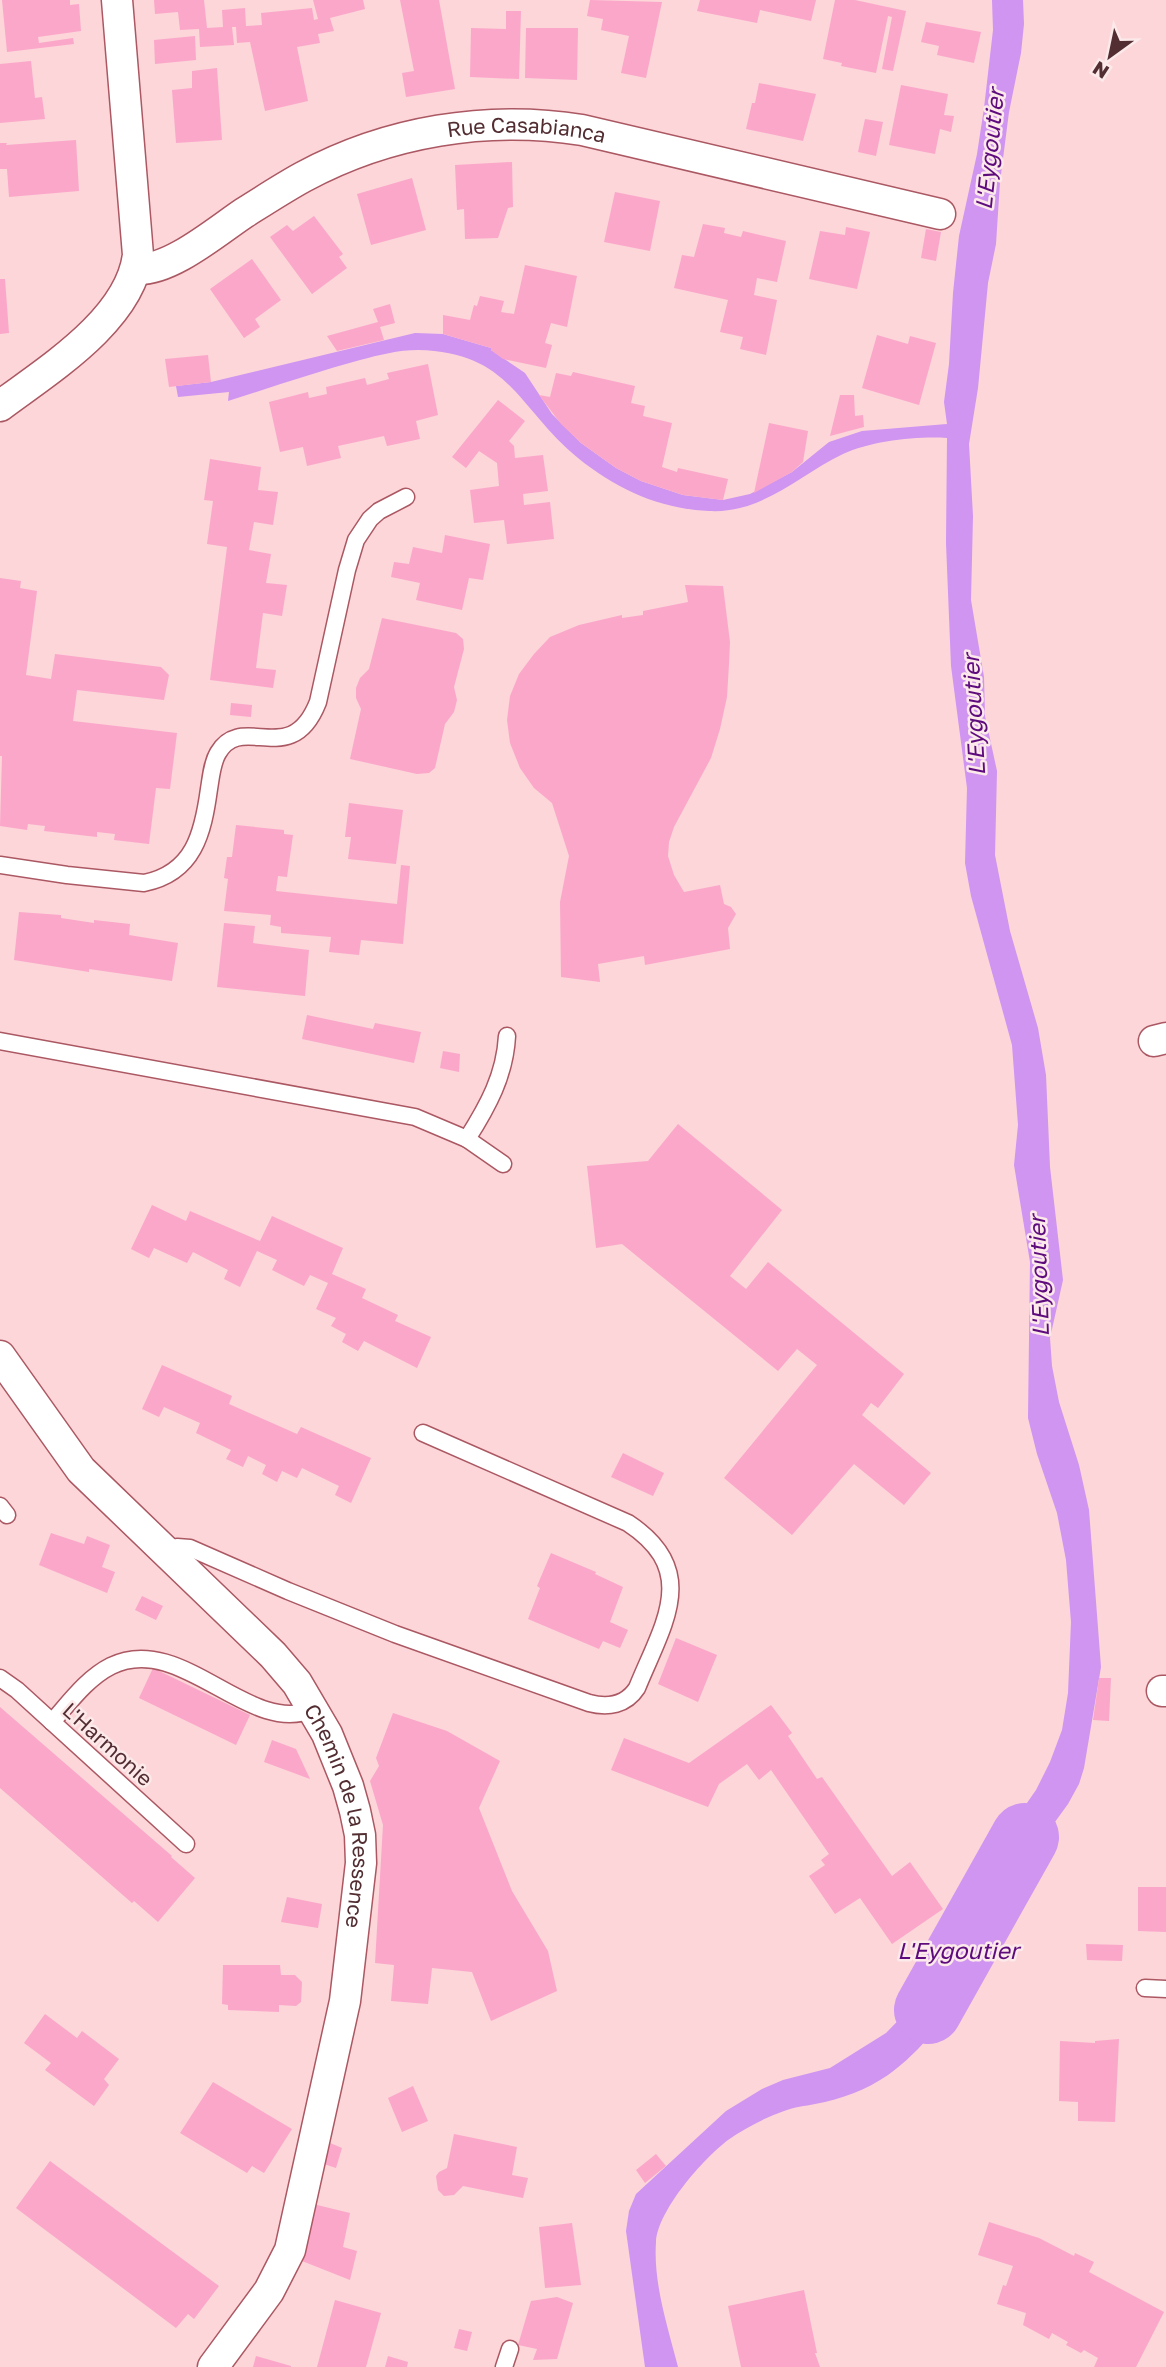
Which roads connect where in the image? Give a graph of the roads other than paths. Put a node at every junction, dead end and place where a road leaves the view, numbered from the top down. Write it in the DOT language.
graph roads {
  1 [pos="117,0"];
  2 [pos="940,214"];
  3 [pos="137,262"];
  4 [pos="0,406"];
  5 [pos="406,497"];
  6 [pos="0,864"];
  7 [pos="507,1036"];
  8 [pos="0,1041"];
  9 [pos="467,1139"];
  10 [pos="503,1164"];
  11 [pos="0,1356"];
  12 [pos="423,1433"];
  13 [pos="166,1552"];
  14 [pos="0,1678"];
  15 [pos="313,1709"];
  16 [pos="52,1722"];
  17 [pos="186,1843"];
  18 [pos="1146,1988"];
  19 [pos="1166,1989"];
  20 [pos="510,2349"];
  21 [pos="213,2367"];
  22 [pos="504,2367"];
  1 -- 3 [label="street"];
  2 -- 3 [label="street, Rue Casabianca"];
  3 -- 4 [label="street"];
  5 -- 6 [label="lane"];
  7 -- 9 [label="lane"];
  8 -- 9 [label="lane"];
  9 -- 10 [label="lane"];
  11 -- 13 [label="street, Chemin de la Ressence"];
  12 -- 13 [label="lane"];
  13 -- 15 [label="street, Chemin de la Ressence"];
  14 -- 16 [label="lane, L'Harmonie"];
  15 -- 16 [label="lane"];
  15 -- 21 [label="street, Chemin de la Ressence"];
  16 -- 17 [label="lane, L'Harmonie"];
  18 -- 19 [label="lane"];
  20 -- 22 [label="lane"];
}
